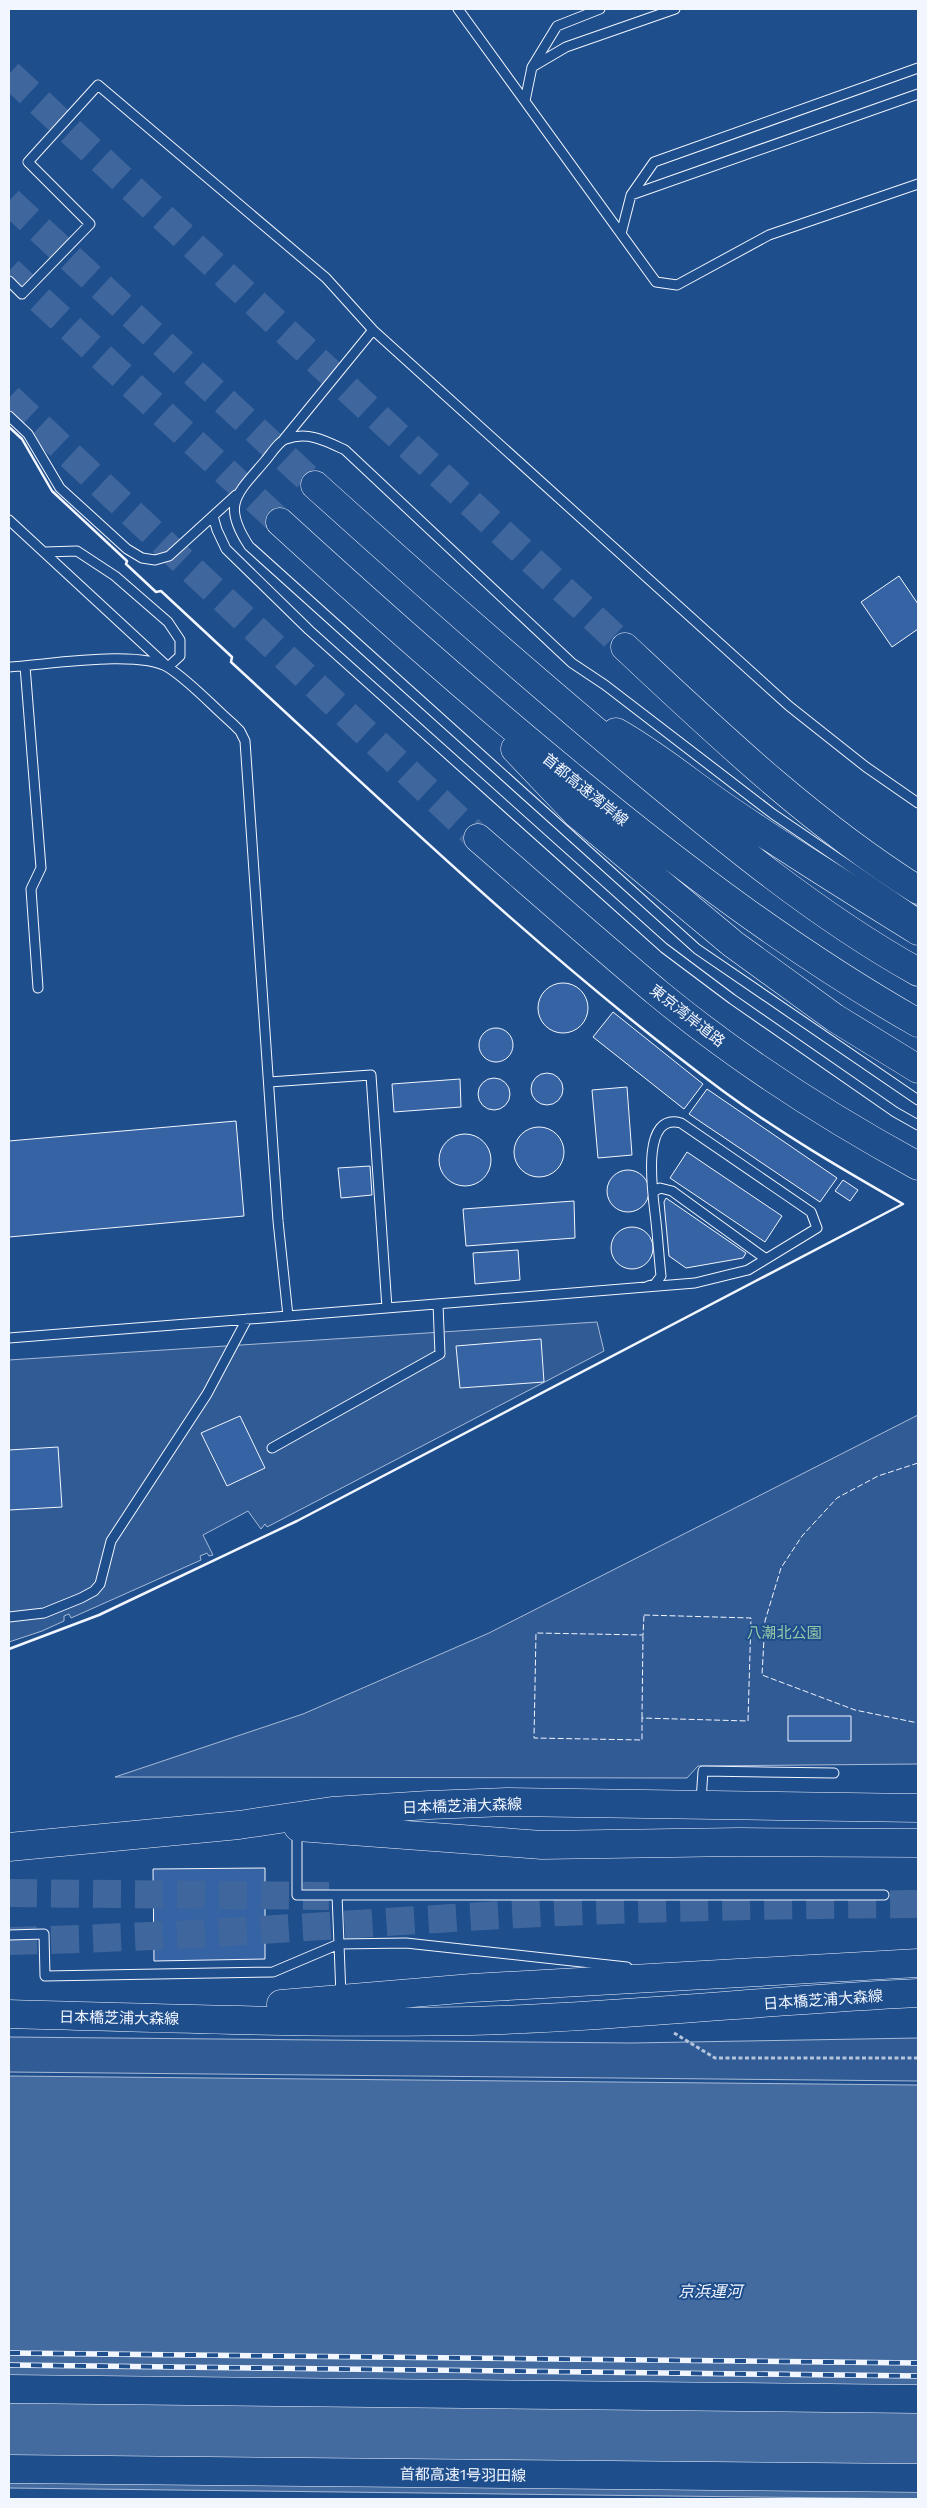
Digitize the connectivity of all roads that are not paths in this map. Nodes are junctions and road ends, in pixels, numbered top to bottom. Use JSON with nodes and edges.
{"nodes":[{"id":1,"x":458,"y":9,"type":"edge"},
{"id":2,"x":600,"y":9,"type":"edge"},
{"id":3,"x":675,"y":9,"type":"edge"},
{"id":4,"x":532,"y":68,"type":"junction"},
{"id":5,"x":918,"y":68,"type":"edge"},
{"id":6,"x":918,"y":94,"type":"edge"},
{"id":7,"x":525,"y":101,"type":"junction"},
{"id":8,"x":918,"y":184,"type":"edge"},
{"id":9,"x":631,"y":195,"type":"junction"},
{"id":10,"x":621,"y":234,"type":"junction"},
{"id":11,"x":9,"y":281,"type":"edge"},
{"id":12,"x":374,"y":330,"type":"junction"},
{"id":13,"x":9,"y":416,"type":"edge"},
{"id":14,"x":284,"y":439,"type":"junction"},
{"id":15,"x":315,"y":485,"type":"tunnel mouth"},
{"id":16,"x":236,"y":495,"type":"junction"},
{"id":17,"x":213,"y":516,"type":"junction"},
{"id":18,"x":9,"y":520,"type":"edge"},
{"id":19,"x":280,"y":522,"type":"tunnel mouth"},
{"id":20,"x":45,"y":552,"type":"junction"},
{"id":21,"x":411,"y":642,"type":"junction"},
{"id":22,"x":625,"y":647,"type":"tunnel mouth"},
{"id":23,"x":26,"y":666,"type":"junction"},
{"id":24,"x":168,"y":667,"type":"junction"},
{"id":25,"x":9,"y":668,"type":"edge"},
{"id":26,"x":560,"y":701,"type":"junction"},
{"id":27,"x":918,"y":803,"type":"edge"},
{"id":28,"x":478,"y":838,"type":"tunnel mouth"},
{"id":29,"x":918,"y":890,"type":"edge"},
{"id":30,"x":918,"y":913,"type":"edge"},
{"id":31,"x":918,"y":931,"type":"edge"},
{"id":32,"x":918,"y":972,"type":"edge"},
{"id":33,"x":38,"y":988,"type":"dead end"},
{"id":34,"x":918,"y":1023,"type":"edge"},
{"id":35,"x":918,"y":1069,"type":"edge"},
{"id":36,"x":269,"y":1082,"type":"junction"},
{"id":37,"x":918,"y":1100,"type":"edge"},
{"id":38,"x":918,"y":1125,"type":"edge"},
{"id":39,"x":918,"y":1166,"type":"edge"},
{"id":40,"x":653,"y":1192,"type":"junction"},
{"id":41,"x":766,"y":1259,"type":"junction"},
{"id":42,"x":648,"y":1286,"type":"junction"},
{"id":43,"x":438,"y":1304,"type":"junction"},
{"id":44,"x":387,"y":1308,"type":"junction"},
{"id":45,"x":288,"y":1316,"type":"junction"},
{"id":46,"x":247,"y":1319,"type":"junction"},
{"id":47,"x":9,"y":1338,"type":"edge"},
{"id":48,"x":272,"y":1448,"type":"dead end"},
{"id":49,"x":9,"y":1618,"type":"edge"},
{"id":50,"x":834,"y":1773,"type":"dead end"},
{"id":51,"x":701,"y":1806,"type":"junction"},
{"id":52,"x":918,"y":1808,"type":"edge"},
{"id":53,"x":239,"y":1825,"type":"junction"},
{"id":54,"x":296,"y":1827,"type":"junction"},
{"id":55,"x":918,"y":1843,"type":"edge"},
{"id":56,"x":9,"y":1847,"type":"edge"},
{"id":57,"x":337,"y":1895,"type":"junction"},
{"id":58,"x":884,"y":1895,"type":"dead end"},
{"id":59,"x":9,"y":1935,"type":"edge"},
{"id":60,"x":339,"y":1944,"type":"junction"},
{"id":61,"x":918,"y":1964,"type":"edge"},
{"id":62,"x":633,"y":1968,"type":"dead end"},
{"id":63,"x":643,"y":1969,"type":"dead end"},
{"id":64,"x":702,"y":1976,"type":"junction"},
{"id":65,"x":918,"y":1992,"type":"edge"},
{"id":66,"x":341,"y":1999,"type":"junction"},
{"id":67,"x":9,"y":2014,"type":"edge"},
{"id":68,"x":77,"y":2016,"type":"junction"},
{"id":69,"x":9,"y":2389,"type":"edge"},
{"id":70,"x":918,"y":2399,"type":"edge"},
{"id":71,"x":9,"y":2469,"type":"edge"},
{"id":72,"x":918,"y":2478,"type":"edge"}],
"edges":[{"from":1,"to":7,"type":"lane"},
{"from":2,"to":4,"type":"lane"},
{"from":3,"to":4,"type":"lane"},
{"from":4,"to":7,"type":"lane"},
{"from":5,"to":9,"type":"lane"},
{"from":6,"to":9,"type":"lane"},
{"from":7,"to":10,"type":"lane"},
{"from":8,"to":10,"type":"lane"},
{"from":9,"to":10,"type":"lane"},
{"from":11,"to":12,"type":"lane"},
{"from":12,"to":14,"type":"lane"},
{"from":12,"to":27,"type":"lane"},
{"from":13,"to":17,"type":"lane"},
{"from":14,"to":16,"type":"lane"},
{"from":14,"to":30,"type":"lane"},
{"from":15,"to":26,"type":"main road"},
{"from":16,"to":17,"type":"lane"},
{"from":16,"to":37,"type":"lane"},
{"from":17,"to":38,"type":"lane"},
{"from":18,"to":20,"type":"lane"},
{"from":19,"to":21,"type":"main road","name":"首都高速湾岸線"},
{"from":20,"to":24,"type":"lane"},
{"from":20,"to":24,"type":"lane"},
{"from":21,"to":34,"type":"main road","name":"首都高速湾岸線"},
{"from":21,"to":35,"type":"main road"},
{"from":22,"to":29,"type":"main road"},
{"from":23,"to":24,"type":"lane"},
{"from":23,"to":25,"type":"lane"},
{"from":23,"to":33,"type":"lane"},
{"from":24,"to":36,"type":"lane"},
{"from":26,"to":31,"type":"main road"},
{"from":26,"to":32,"type":"main road"},
{"from":28,"to":39,"type":"main road","name":"東京湾岸道路"},
{"from":36,"to":44,"type":"lane"},
{"from":36,"to":45,"type":"lane"},
{"from":40,"to":41,"type":"lane"},
{"from":40,"to":41,"type":"lane"},
{"from":40,"to":42,"type":"lane"},
{"from":41,"to":42,"type":"lane"},
{"from":42,"to":43,"type":"lane"},
{"from":43,"to":44,"type":"lane"},
{"from":43,"to":48,"type":"lane"},
{"from":44,"to":45,"type":"lane"},
{"from":45,"to":46,"type":"lane"},
{"from":46,"to":47,"type":"lane"},
{"from":46,"to":49,"type":"lane"},
{"from":50,"to":51,"type":"lane"},
{"from":51,"to":52,"type":"main road","name":"日本橋芝浦大森線"},
{"from":51,"to":53,"type":"main road","name":"日本橋芝浦大森線"},
{"from":53,"to":54,"type":"main road"},
{"from":53,"to":56,"type":"main road","name":"日本橋芝浦大森線"},
{"from":54,"to":55,"type":"main road"},
{"from":54,"to":57,"type":"lane"},
{"from":57,"to":58,"type":"lane"},
{"from":57,"to":60,"type":"lane"},
{"from":59,"to":60,"type":"lane"},
{"from":60,"to":62,"type":"lane"},
{"from":60,"to":66,"type":"lane"},
{"from":61,"to":64,"type":"main road"},
{"from":63,"to":64,"type":"lane"},
{"from":64,"to":66,"type":"main road"},
{"from":65,"to":68,"type":"main road","name":"日本橋芝浦大森線"},
{"from":66,"to":68,"type":"main road"},
{"from":67,"to":68,"type":"main road","name":"日本橋芝浦大森線"},
{"from":69,"to":70,"type":"main road"},
{"from":71,"to":72,"type":"main road","name":"首都高速1号羽田線"}]}
